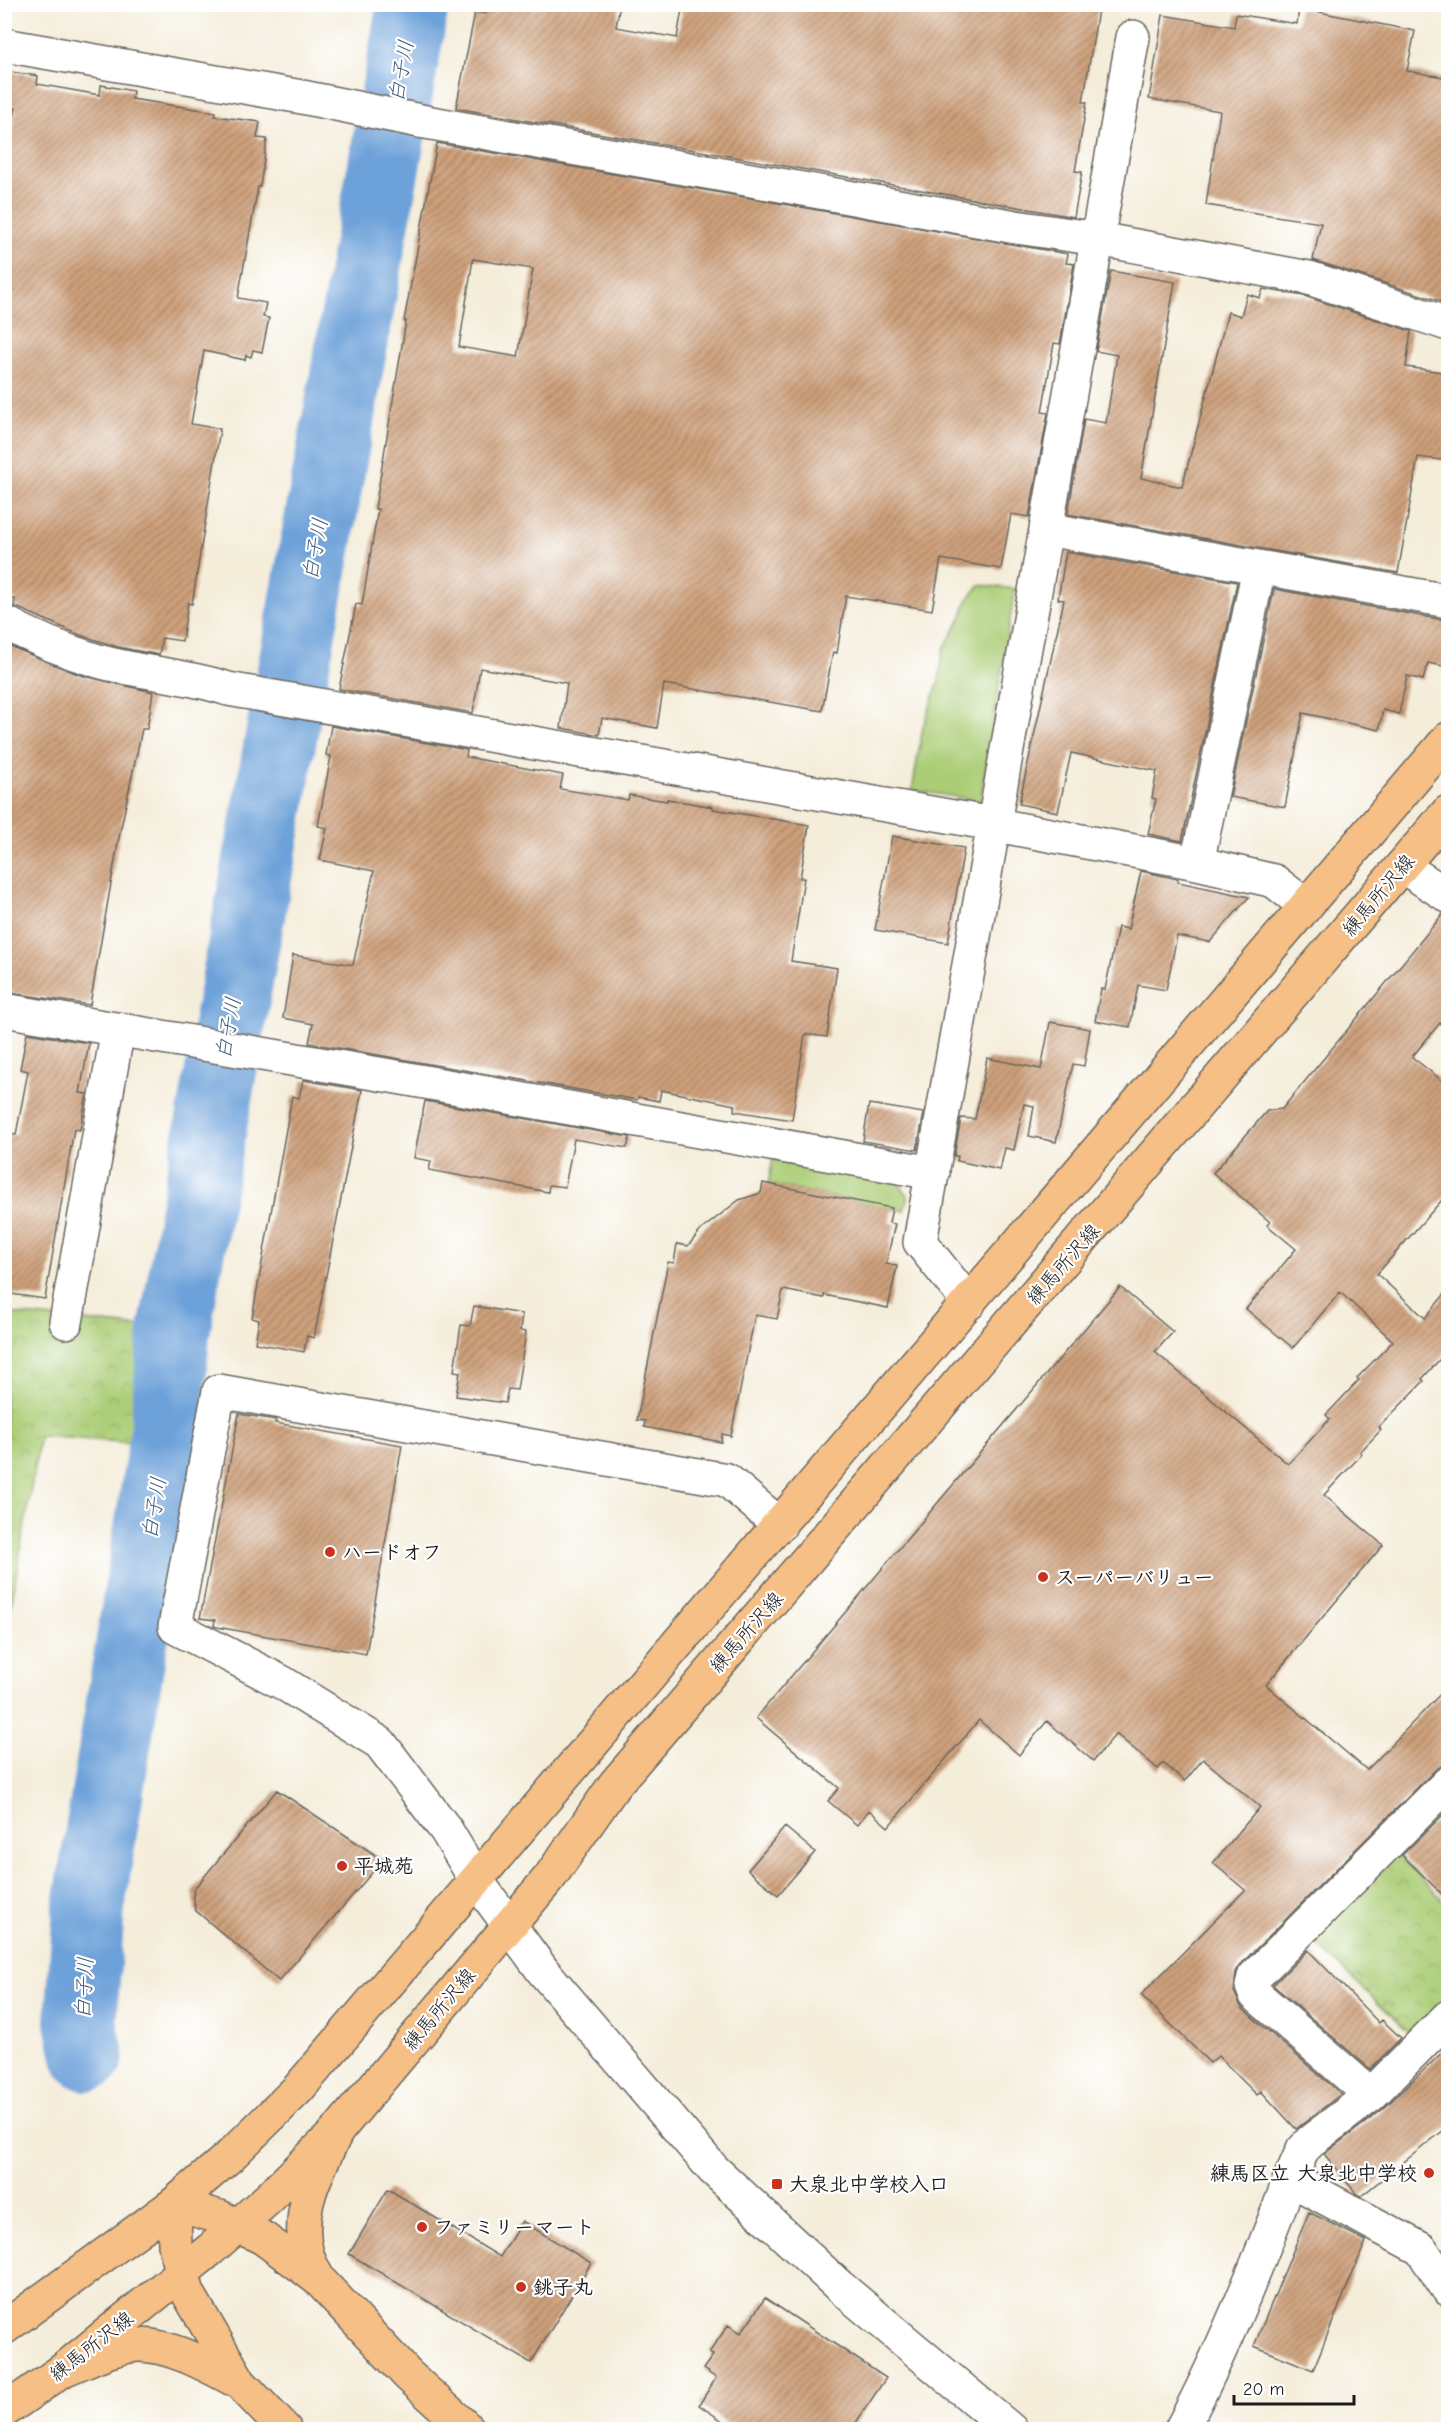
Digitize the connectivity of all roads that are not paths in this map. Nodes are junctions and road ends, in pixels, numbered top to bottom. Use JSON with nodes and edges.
{"nodes":[{"id":1,"x":1133,"y":37,"type":"dead end"},
{"id":2,"x":4,"y":45,"type":"edge"},
{"id":3,"x":1098,"y":239,"type":"junction"},
{"id":4,"x":1449,"y":324,"type":"edge"},
{"id":5,"x":1046,"y":529,"type":"junction"},
{"id":6,"x":1259,"y":568,"type":"junction"},
{"id":7,"x":1449,"y":601,"type":"edge"},
{"id":8,"x":4,"y":622,"type":"edge"},
{"id":9,"x":1449,"y":739,"type":"edge"},
{"id":10,"x":1449,"y":812,"type":"edge"},
{"id":11,"x":995,"y":825,"type":"junction"},
{"id":12,"x":1197,"y":863,"type":"junction"},
{"id":13,"x":1402,"y":866,"type":"junction"},
{"id":14,"x":1449,"y":896,"type":"edge"},
{"id":15,"x":1306,"y":906,"type":"junction"},
{"id":16,"x":4,"y":1010,"type":"edge"},
{"id":17,"x":124,"y":1030,"type":"junction"},
{"id":18,"x":933,"y":1173,"type":"junction"},
{"id":19,"x":969,"y":1303,"type":"junction"},
{"id":20,"x":66,"y":1322,"type":"dead end"},
{"id":21,"x":780,"y":1525,"type":"junction"},
{"id":22,"x":1449,"y":1783,"type":"edge"},
{"id":23,"x":476,"y":1880,"type":"junction"},
{"id":24,"x":509,"y":1926,"type":"junction"},
{"id":25,"x":1449,"y":2017,"type":"edge"},
{"id":26,"x":1371,"y":2095,"type":"junction"},
{"id":27,"x":337,"y":2131,"type":"junction"},
{"id":28,"x":1290,"y":2179,"type":"junction"},
{"id":29,"x":174,"y":2204,"type":"junction"},
{"id":30,"x":237,"y":2226,"type":"junction"},
{"id":31,"x":181,"y":2273,"type":"junction"},
{"id":32,"x":319,"y":2280,"type":"junction"},
{"id":33,"x":1449,"y":2289,"type":"edge"},
{"id":34,"x":4,"y":2328,"type":"edge"},
{"id":35,"x":63,"y":2370,"type":"junction"},
{"id":36,"x":240,"y":2383,"type":"junction"},
{"id":37,"x":4,"y":2411,"type":"edge"},
{"id":38,"x":285,"y":2430,"type":"edge"},
{"id":39,"x":469,"y":2430,"type":"edge"},
{"id":40,"x":1011,"y":2430,"type":"edge"},
{"id":41,"x":1181,"y":2430,"type":"edge"}],
"edges":[{"from":1,"to":3,"type":"street"},
{"from":2,"to":3,"type":"street"},
{"from":3,"to":4,"type":"street"},
{"from":3,"to":5,"type":"street"},
{"from":5,"to":6,"type":"street"},
{"from":5,"to":11,"type":"street"},
{"from":6,"to":7,"type":"street"},
{"from":6,"to":12,"type":"street"},
{"from":8,"to":11,"type":"street"},
{"from":9,"to":15,"type":"main road"},
{"from":10,"to":13,"type":"main road","name":"練馬所沢線"},
{"from":11,"to":12,"type":"street"},
{"from":11,"to":18,"type":"street"},
{"from":12,"to":15,"type":"street"},
{"from":13,"to":14,"type":"street"},
{"from":13,"to":24,"type":"main road","name":"練馬所沢線"},
{"from":15,"to":19,"type":"main road"},
{"from":16,"to":17,"type":"street"},
{"from":17,"to":18,"type":"street"},
{"from":17,"to":20,"type":"street"},
{"from":18,"to":19,"type":"street"},
{"from":19,"to":21,"type":"main road"},
{"from":21,"to":23,"type":"main road"},
{"from":21,"to":23,"type":"street"},
{"from":22,"to":26,"type":"street"},
{"from":23,"to":24,"type":"street"},
{"from":23,"to":29,"type":"main road"},
{"from":24,"to":27,"type":"main road","name":"練馬所沢線"},
{"from":24,"to":40,"type":"street"},
{"from":25,"to":26,"type":"street"},
{"from":26,"to":28,"type":"street"},
{"from":27,"to":30,"type":"main road","name":"練馬所沢線"},
{"from":27,"to":32,"type":"main road"},
{"from":28,"to":33,"type":"street"},
{"from":28,"to":41,"type":"street"},
{"from":29,"to":30,"type":"main road"},
{"from":29,"to":31,"type":"main road"},
{"from":29,"to":34,"type":"main road"},
{"from":30,"to":31,"type":"main road","name":"練馬所沢線"},
{"from":30,"to":32,"type":"main road"},
{"from":31,"to":35,"type":"main road","name":"練馬所沢線"},
{"from":31,"to":36,"type":"main road"},
{"from":32,"to":39,"type":"main road"},
{"from":35,"to":36,"type":"main road"},
{"from":35,"to":37,"type":"main road","name":"練馬所沢線"},
{"from":36,"to":38,"type":"main road"}]}
